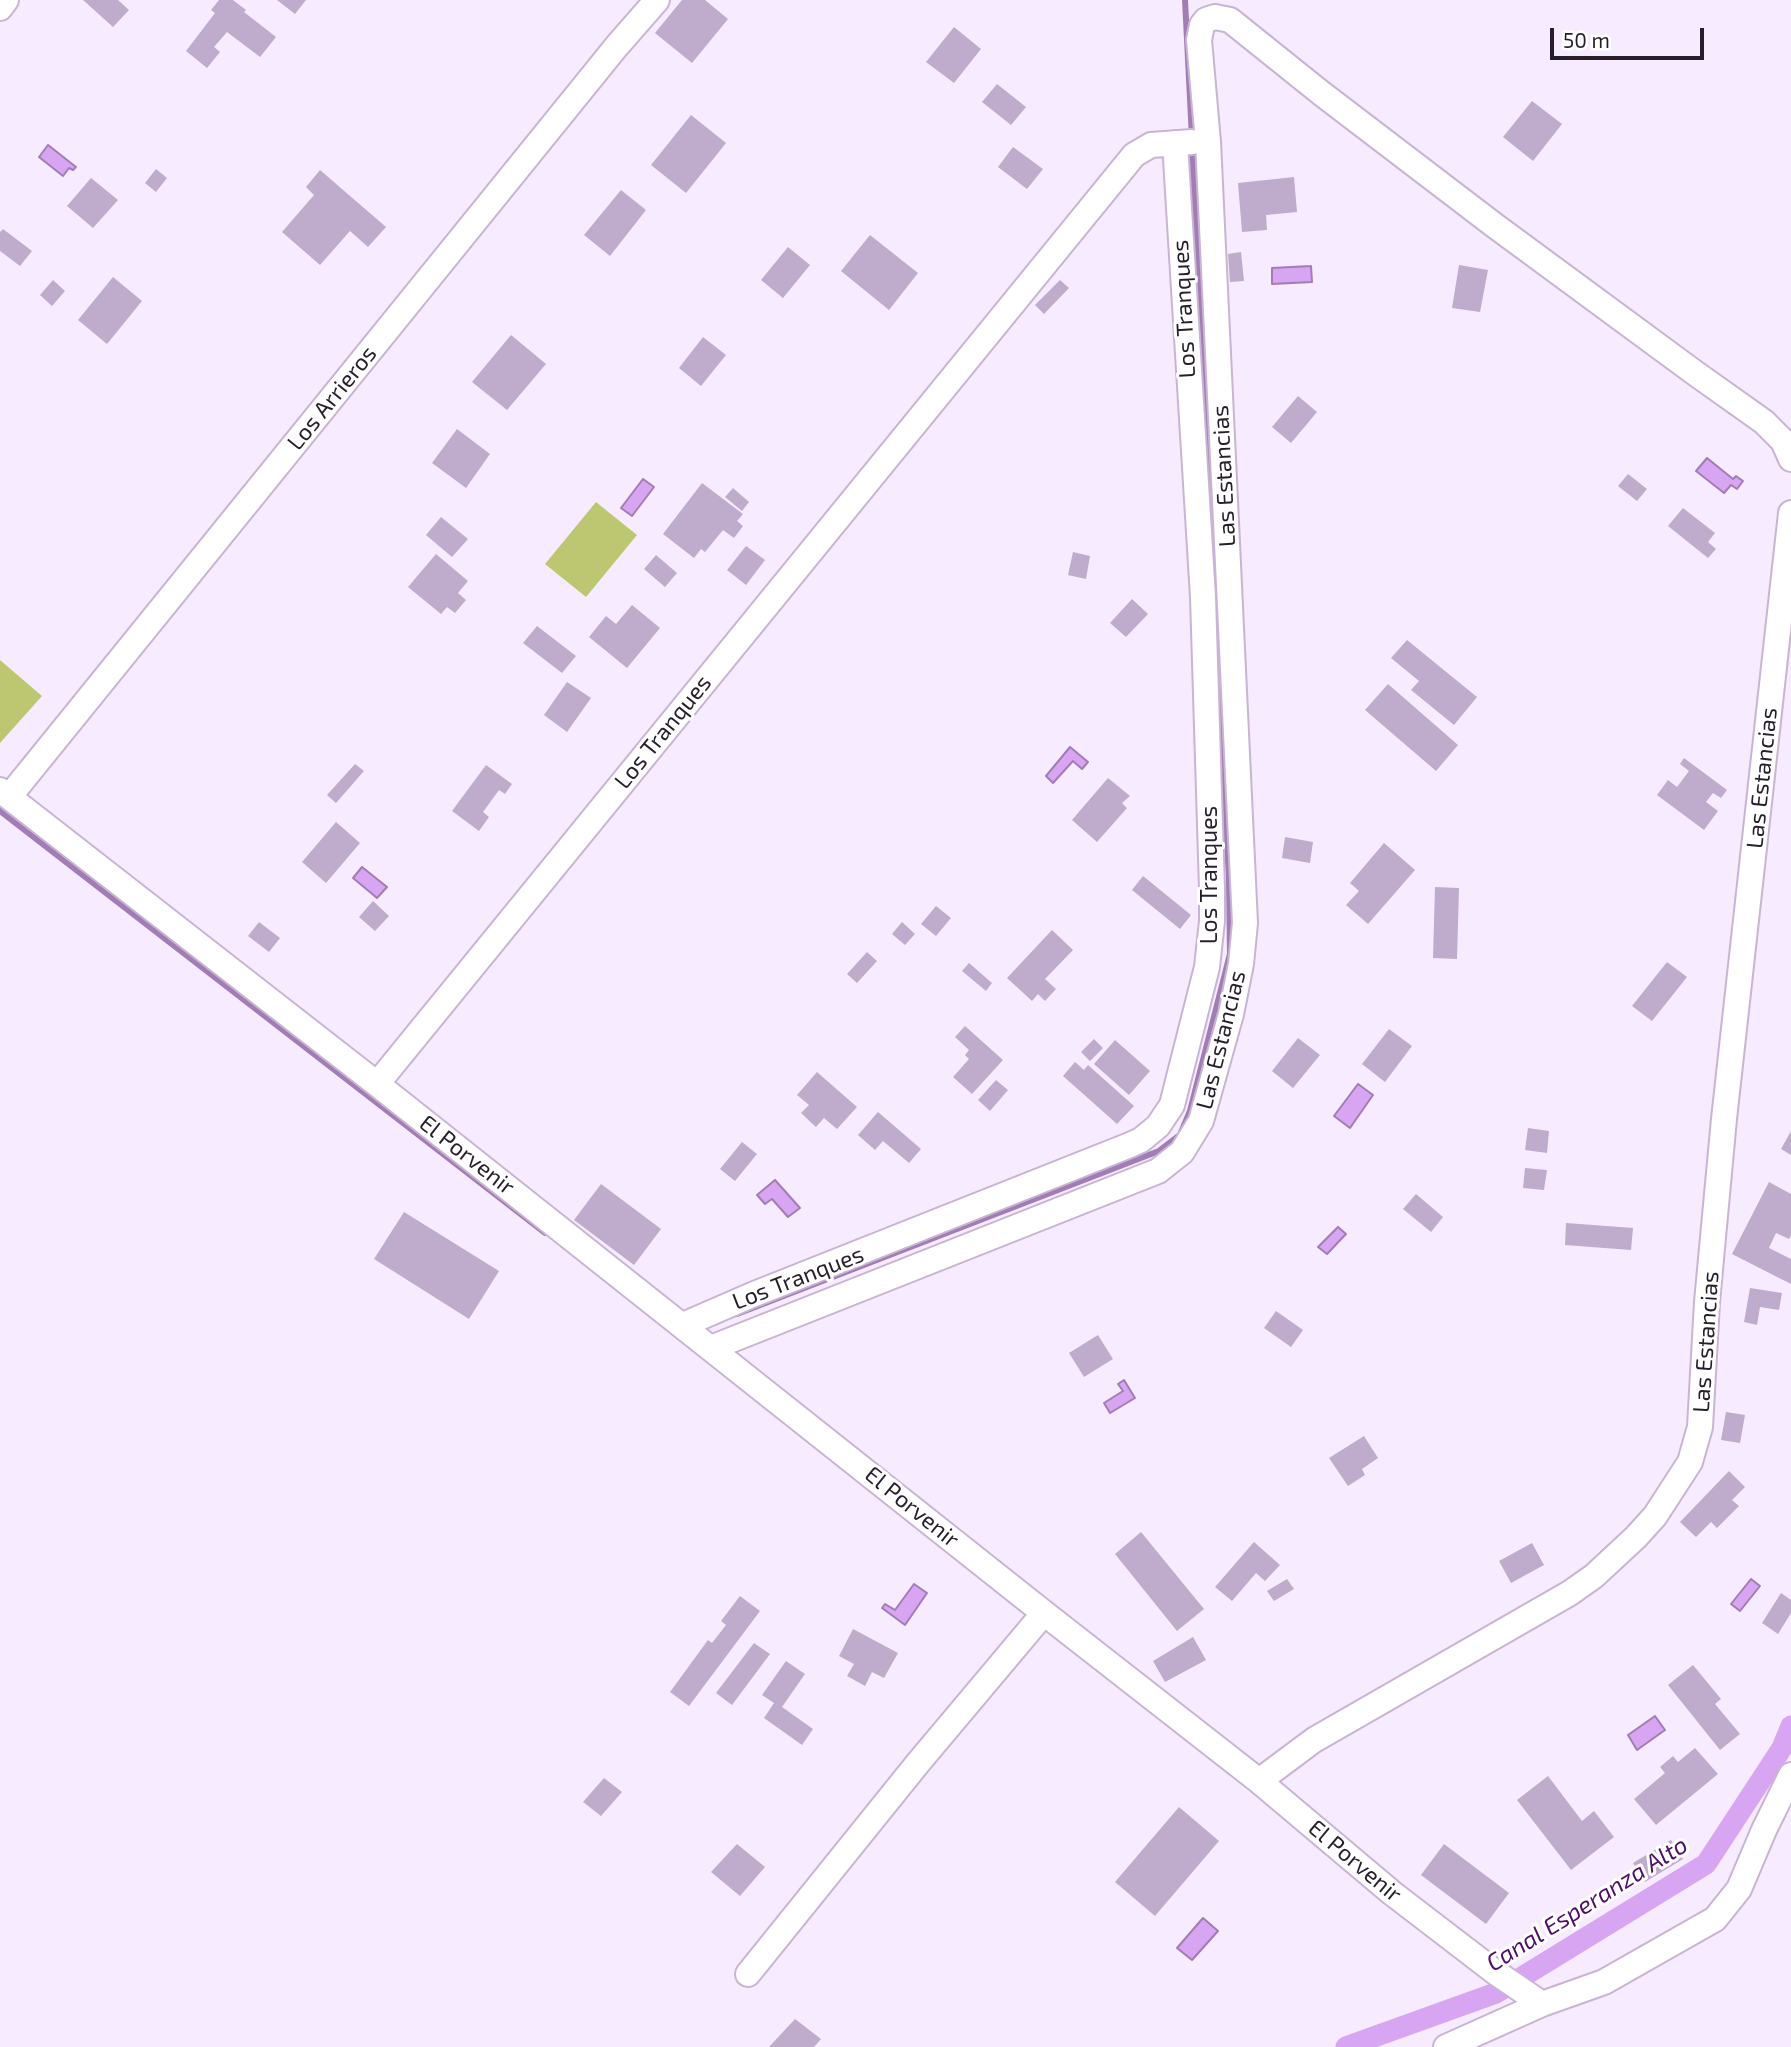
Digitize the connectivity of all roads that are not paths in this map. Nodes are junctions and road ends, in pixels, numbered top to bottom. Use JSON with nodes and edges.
{"nodes":[{"id":1,"x":6,"y":0,"type":"edge"},
{"id":2,"x":657,"y":0,"type":"edge"},
{"id":3,"x":0,"y":8,"type":"edge"},
{"id":4,"x":1208,"y":142,"type":"junction"},
{"id":5,"x":1175,"y":143,"type":"junction"},
{"id":6,"x":1791,"y":458,"type":"edge"},
{"id":7,"x":1791,"y":513,"type":"edge"},
{"id":8,"x":4,"y":793,"type":"edge"},
{"id":9,"x":1211,"y":858,"type":"junction"},
{"id":10,"x":1241,"y":858,"type":"junction"},
{"id":11,"x":377,"y":1083,"type":"junction"},
{"id":12,"x":683,"y":1325,"type":"junction"},
{"id":13,"x":711,"y":1348,"type":"junction"},
{"id":14,"x":1044,"y":1613,"type":"junction"},
{"id":15,"x":1791,"y":1775,"type":"edge"},
{"id":16,"x":1259,"y":1781,"type":"junction"},
{"id":17,"x":748,"y":1974,"type":"dead end"},
{"id":18,"x":1542,"y":2004,"type":"junction"},
{"id":19,"x":1446,"y":2047,"type":"edge"}],
"edges":[{"from":1,"to":3,"type":"street"},
{"from":2,"to":8,"type":"street","name":"Los Arrieros"},
{"from":4,"to":5,"type":"street","name":"Los Tranques"},
{"from":4,"to":6,"type":"street","name":"Las Estancias"},
{"from":4,"to":10,"type":"street","name":"Las Estancias"},
{"from":5,"to":9,"type":"street","name":"Los Tranques"},
{"from":5,"to":11,"type":"street","name":"Los Tranques"},
{"from":7,"to":16,"type":"street","name":"Las Estancias"},
{"from":8,"to":11,"type":"street","name":"El Porvenir"},
{"from":9,"to":10,"type":"street"},
{"from":9,"to":12,"type":"street","name":"Los Tranques"},
{"from":10,"to":13,"type":"street","name":"Las Estancias"},
{"from":11,"to":12,"type":"street","name":"El Porvenir"},
{"from":12,"to":13,"type":"street","name":"El Porvenir"},
{"from":13,"to":14,"type":"street","name":"El Porvenir"},
{"from":14,"to":16,"type":"street","name":"El Porvenir"},
{"from":14,"to":17,"type":"street"},
{"from":15,"to":18,"type":"street"},
{"from":16,"to":18,"type":"street","name":"El Porvenir"},
{"from":18,"to":19,"type":"street"}]}
